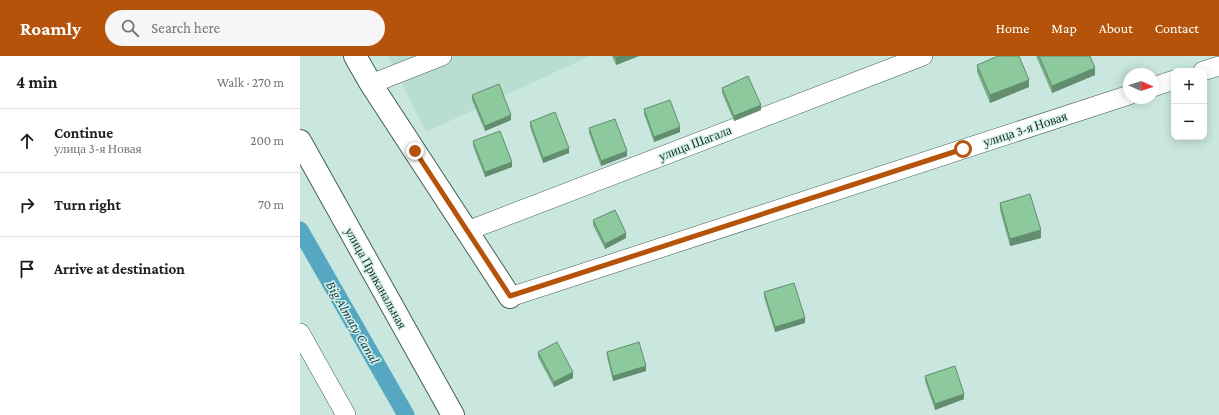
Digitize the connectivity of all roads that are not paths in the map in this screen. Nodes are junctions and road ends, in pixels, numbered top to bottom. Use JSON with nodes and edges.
{"nodes":[{"id":1,"x":355,"y":56,"type":"edge"},
{"id":2,"x":442,"y":56,"type":"edge"},
{"id":3,"x":923,"y":56,"type":"edge"},
{"id":4,"x":1219,"y":66,"type":"edge"},
{"id":5,"x":1207,"y":70,"type":"edge"},
{"id":6,"x":1171,"y":81,"type":"edge"},
{"id":7,"x":371,"y":84,"type":"junction"},
{"id":8,"x":1159,"y":85,"type":"edge"},
{"id":9,"x":1123,"y":97,"type":"edge"},
{"id":10,"x":300,"y":141,"type":"edge"},
{"id":11,"x":467,"y":231,"type":"junction"},
{"id":12,"x":510,"y":296,"type":"joint"},
{"id":13,"x":300,"y":333,"type":"edge"},
{"id":14,"x":346,"y":415,"type":"edge"},
{"id":15,"x":453,"y":415,"type":"edge"}],
"edges":[{"from":1,"to":7,"type":"main road"},
{"from":2,"to":7,"type":"street"},
{"from":3,"to":11,"type":"street","name":"улица Шагала"},
{"from":4,"to":5,"type":"street"},
{"from":6,"to":8,"type":"street"},
{"from":7,"to":11,"type":"main road"},
{"from":9,"to":12,"type":"street","name":"улица 3-я Новая"},
{"from":10,"to":15,"type":"main road","name":"улица Приканальная"},
{"from":11,"to":12,"type":"main road"},
{"from":13,"to":14,"type":"street"}]}
